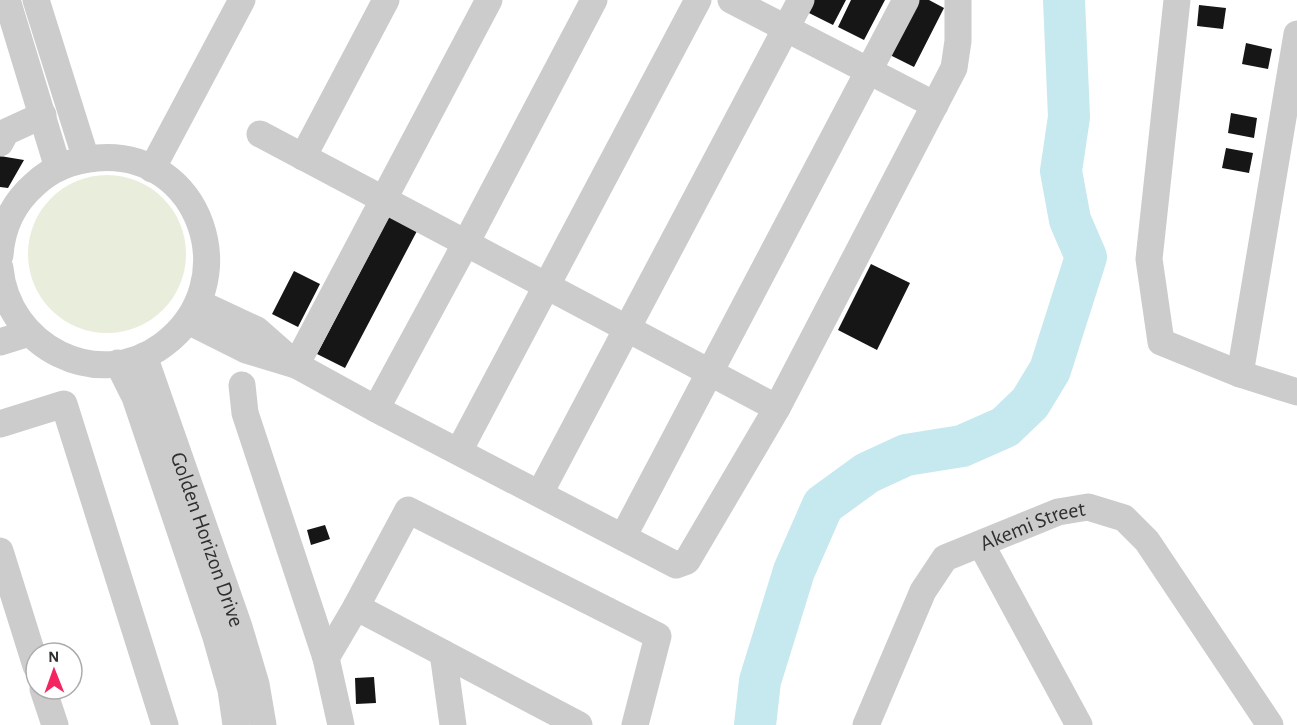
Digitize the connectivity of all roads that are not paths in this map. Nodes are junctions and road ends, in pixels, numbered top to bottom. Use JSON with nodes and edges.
{"nodes":[{"id":1,"x":7,"y":0,"type":"edge"},
{"id":2,"x":36,"y":0,"type":"edge"},
{"id":3,"x":242,"y":0,"type":"edge"},
{"id":4,"x":386,"y":0,"type":"edge"},
{"id":5,"x":489,"y":0,"type":"edge"},
{"id":6,"x":594,"y":0,"type":"edge"},
{"id":7,"x":698,"y":0,"type":"edge"},
{"id":8,"x":731,"y":0,"type":"edge"},
{"id":9,"x":801,"y":0,"type":"edge"},
{"id":10,"x":906,"y":0,"type":"edge"},
{"id":11,"x":958,"y":0,"type":"edge"},
{"id":12,"x":1177,"y":0,"type":"edge"},
{"id":13,"x":786,"y":28,"type":"junction"},
{"id":14,"x":1297,"y":34,"type":"edge"},
{"id":15,"x":868,"y":71,"type":"junction"},
{"id":16,"x":935,"y":105,"type":"junction"},
{"id":17,"x":43,"y":115,"type":"junction"},
{"id":18,"x":260,"y":134,"type":"dead end"},
{"id":19,"x":0,"y":143,"type":"edge"},
{"id":20,"x":303,"y":157,"type":"junction"},
{"id":21,"x":86,"y":159,"type":"junction"},
{"id":22,"x":58,"y":168,"type":"junction"},
{"id":23,"x":152,"y":169,"type":"junction"},
{"id":24,"x":384,"y":200,"type":"junction"},
{"id":25,"x":466,"y":243,"type":"junction"},
{"id":26,"x":0,"y":255,"type":"edge"},
{"id":27,"x":0,"y":268,"type":"edge"},
{"id":28,"x":547,"y":286,"type":"junction"},
{"id":29,"x":193,"y":312,"type":"junction"},
{"id":30,"x":627,"y":328,"type":"junction"},
{"id":31,"x":28,"y":333,"type":"junction"},
{"id":32,"x":0,"y":342,"type":"edge"},
{"id":33,"x":144,"y":356,"type":"junction"},
{"id":34,"x":118,"y":363,"type":"junction"},
{"id":35,"x":296,"y":365,"type":"junction"},
{"id":36,"x":710,"y":372,"type":"junction"},
{"id":37,"x":1240,"y":374,"type":"junction"},
{"id":38,"x":242,"y":385,"type":"dead end"},
{"id":39,"x":1297,"y":392,"type":"edge"},
{"id":40,"x":777,"y":408,"type":"junction"},
{"id":41,"x":376,"y":409,"type":"junction"},
{"id":42,"x":0,"y":424,"type":"edge"},
{"id":43,"x":459,"y":451,"type":"junction"},
{"id":44,"x":540,"y":493,"type":"junction"},
{"id":45,"x":623,"y":537,"type":"junction"},
{"id":46,"x":981,"y":544,"type":"junction"},
{"id":47,"x":0,"y":551,"type":"edge"},
{"id":48,"x":356,"y":608,"type":"junction"},
{"id":49,"x":28,"y":641,"type":"edge"},
{"id":50,"x":443,"y":653,"type":"junction"},
{"id":51,"x":326,"y":658,"type":"junction"},
{"id":52,"x":47,"y":701,"type":"edge"},
{"id":53,"x":55,"y":725,"type":"edge"},
{"id":54,"x":165,"y":725,"type":"edge"},
{"id":55,"x":236,"y":725,"type":"edge"},
{"id":56,"x":263,"y":725,"type":"edge"},
{"id":57,"x":341,"y":725,"type":"edge"},
{"id":58,"x":453,"y":725,"type":"edge"},
{"id":59,"x":579,"y":725,"type":"edge"},
{"id":60,"x":635,"y":725,"type":"edge"},
{"id":61,"x":866,"y":725,"type":"edge"},
{"id":62,"x":1079,"y":725,"type":"edge"},
{"id":63,"x":1270,"y":725,"type":"edge"}],
"edges":[{"from":1,"to":17,"type":"street"},
{"from":2,"to":21,"type":"street"},
{"from":3,"to":23,"type":"street"},
{"from":4,"to":20,"type":"street"},
{"from":5,"to":24,"type":"street"},
{"from":6,"to":25,"type":"street"},
{"from":7,"to":28,"type":"street"},
{"from":8,"to":13,"type":"street"},
{"from":9,"to":13,"type":"street"},
{"from":10,"to":15,"type":"street"},
{"from":11,"to":16,"type":"street"},
{"from":12,"to":37,"type":"street"},
{"from":13,"to":15,"type":"street"},
{"from":13,"to":30,"type":"street"},
{"from":14,"to":37,"type":"street"},
{"from":15,"to":16,"type":"street"},
{"from":15,"to":36,"type":"street"},
{"from":16,"to":40,"type":"street"},
{"from":17,"to":19,"type":"street"},
{"from":17,"to":22,"type":"street"},
{"from":18,"to":20,"type":"street"},
{"from":20,"to":24,"type":"street"},
{"from":21,"to":22,"type":"street"},
{"from":21,"to":23,"type":"street"},
{"from":22,"to":26,"type":"street"},
{"from":23,"to":29,"type":"street"},
{"from":24,"to":25,"type":"street"},
{"from":24,"to":35,"type":"street"},
{"from":25,"to":28,"type":"street"},
{"from":25,"to":41,"type":"street"},
{"from":27,"to":31,"type":"street"},
{"from":28,"to":30,"type":"street"},
{"from":28,"to":43,"type":"street"},
{"from":29,"to":33,"type":"street"},
{"from":29,"to":35,"type":"street"},
{"from":30,"to":36,"type":"street"},
{"from":30,"to":44,"type":"street"},
{"from":31,"to":32,"type":"street"},
{"from":31,"to":34,"type":"street"},
{"from":33,"to":34,"type":"street"},
{"from":33,"to":56,"type":"street","name":"Golden Horizon Drive"},
{"from":34,"to":55,"type":"street","name":"Golden Horizon Drive"},
{"from":35,"to":41,"type":"street"},
{"from":36,"to":40,"type":"street"},
{"from":36,"to":45,"type":"street"},
{"from":37,"to":39,"type":"street"},
{"from":38,"to":51,"type":"street"},
{"from":40,"to":45,"type":"street"},
{"from":41,"to":43,"type":"street"},
{"from":42,"to":54,"type":"street"},
{"from":43,"to":44,"type":"street"},
{"from":44,"to":45,"type":"street"},
{"from":46,"to":61,"type":"street","name":"Akemi Street"},
{"from":46,"to":62,"type":"street"},
{"from":46,"to":63,"type":"street","name":"Akemi Street"},
{"from":47,"to":49,"type":"street"},
{"from":48,"to":50,"type":"street"},
{"from":48,"to":51,"type":"street"},
{"from":48,"to":60,"type":"street"},
{"from":50,"to":58,"type":"street"},
{"from":50,"to":59,"type":"street"},
{"from":51,"to":57,"type":"street"},
{"from":52,"to":53,"type":"street"}]}
